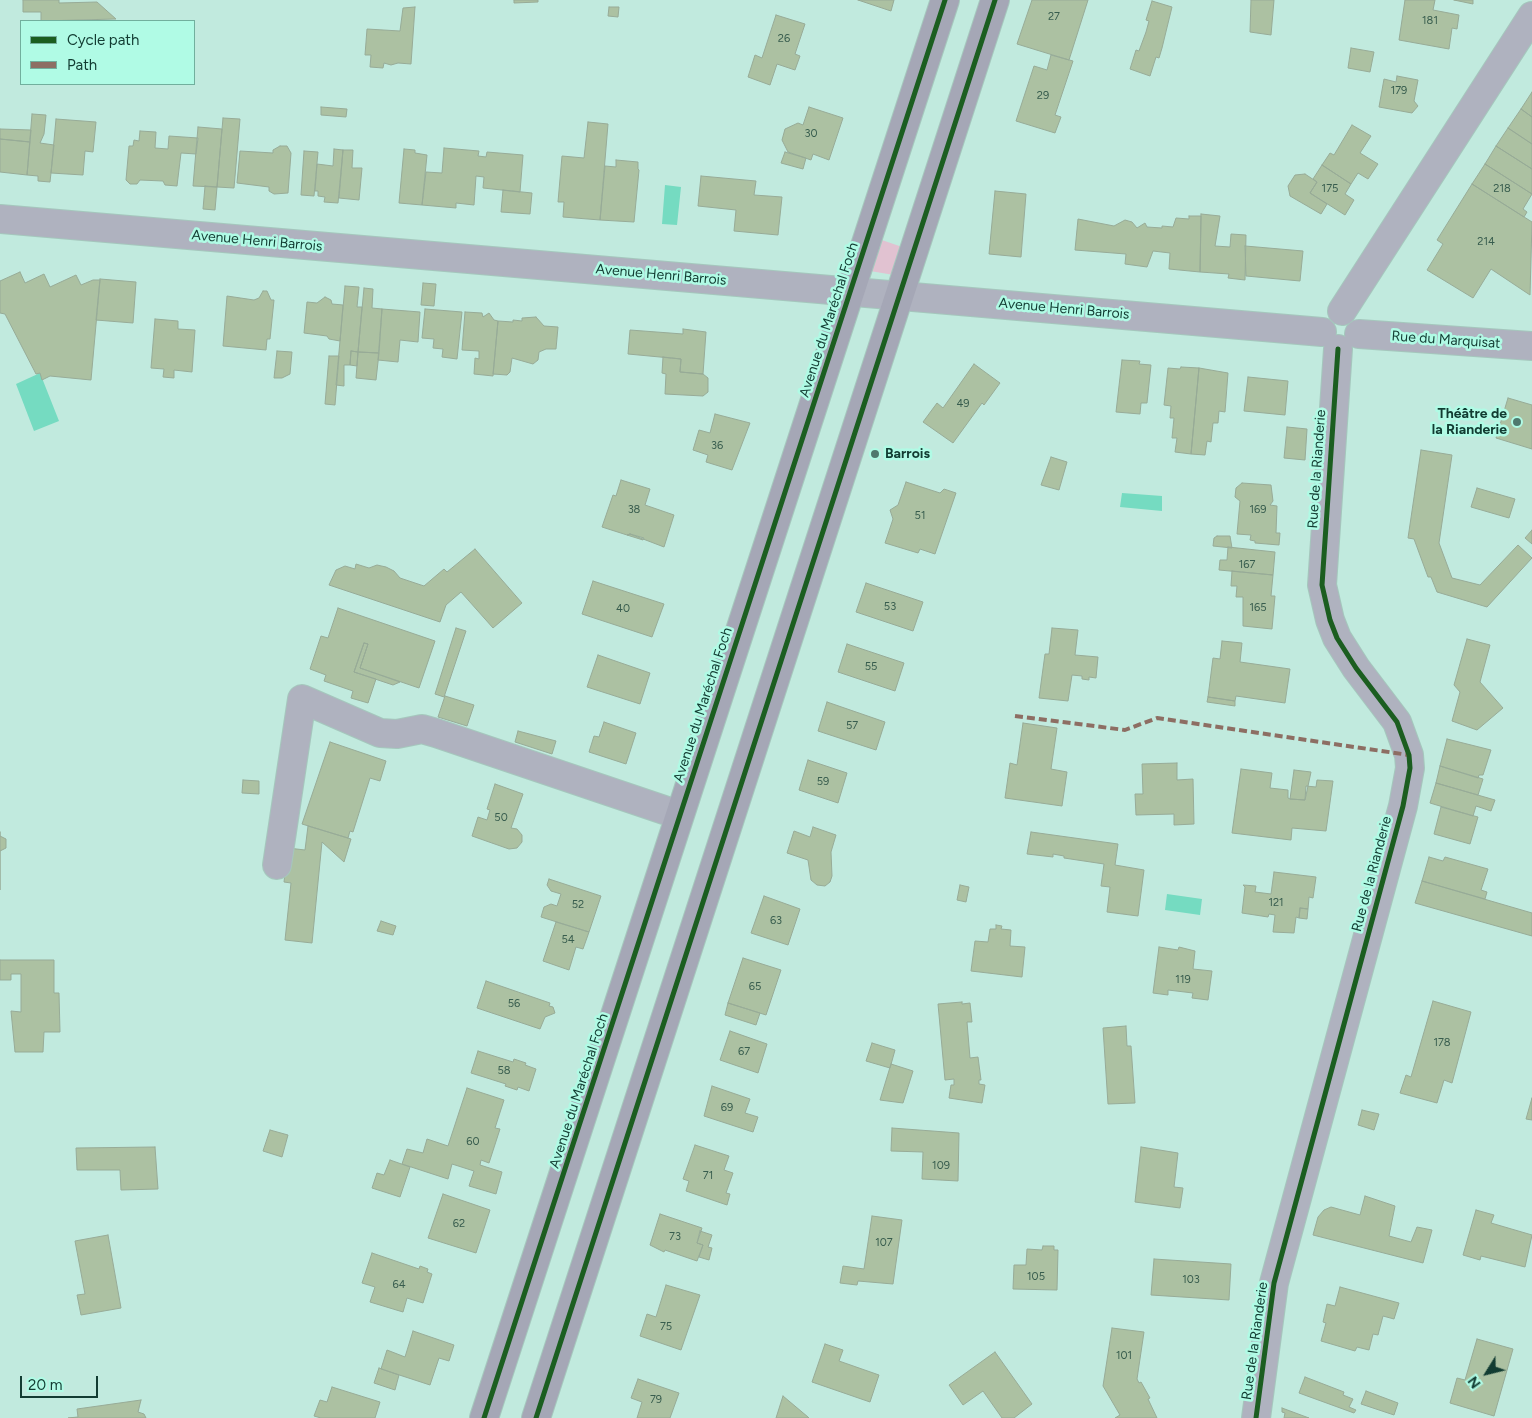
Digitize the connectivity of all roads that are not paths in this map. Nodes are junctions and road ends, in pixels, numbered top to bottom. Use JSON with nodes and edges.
{"nodes":[{"id":1,"x":945,"y":0,"type":"edge"},
{"id":2,"x":995,"y":0,"type":"edge"},
{"id":3,"x":1532,"y":16,"type":"edge"},
{"id":4,"x":0,"y":220,"type":"edge"},
{"id":5,"x":851,"y":291,"type":"junction"},
{"id":6,"x":899,"y":295,"type":"junction"},
{"id":7,"x":1340,"y":338,"type":"junction"},
{"id":8,"x":1532,"y":346,"type":"edge"},
{"id":9,"x":679,"y":815,"type":"junction"},
{"id":10,"x":277,"y":865,"type":"dead end"},
{"id":11,"x":484,"y":1418,"type":"edge"},
{"id":12,"x":536,"y":1418,"type":"edge"},
{"id":13,"x":1256,"y":1418,"type":"edge"}],
"edges":[{"from":1,"to":5,"type":"main road","name":"Avenue du Maréchal Foch"},
{"from":2,"to":6,"type":"main road"},
{"from":3,"to":7,"type":"street"},
{"from":4,"to":5,"type":"street","name":"Avenue Henri Barrois"},
{"from":5,"to":6,"type":"street","name":"Avenue Henri Barrois"},
{"from":5,"to":9,"type":"main road","name":"Avenue du Maréchal Foch"},
{"from":6,"to":7,"type":"street","name":"Avenue Henri Barrois"},
{"from":6,"to":12,"type":"main road"},
{"from":7,"to":8,"type":"street","name":"Rue du Marquisat"},
{"from":7,"to":13,"type":"street","name":"Rue de la Rianderie"},
{"from":9,"to":10,"type":"street"},
{"from":9,"to":11,"type":"main road","name":"Avenue du Maréchal Foch"}]}
